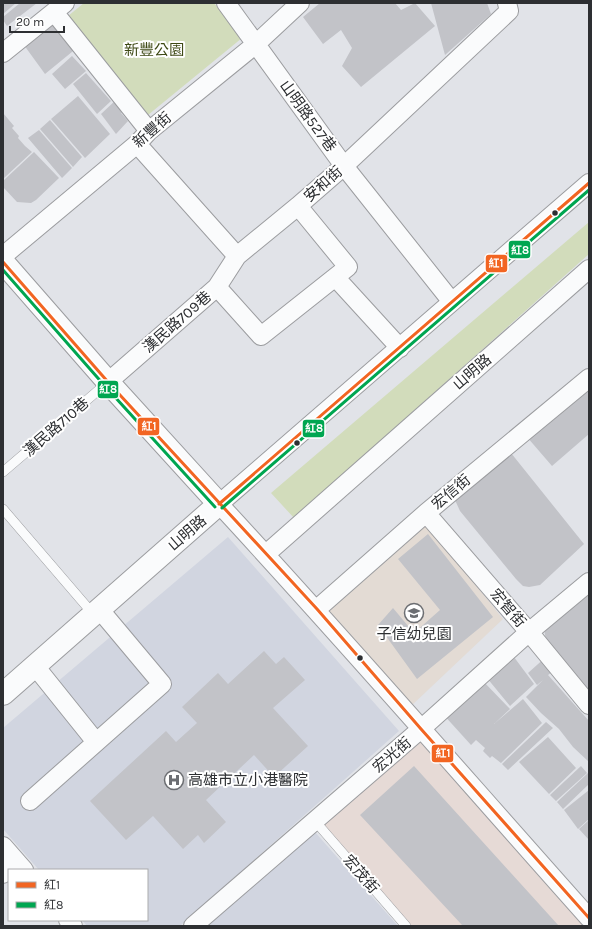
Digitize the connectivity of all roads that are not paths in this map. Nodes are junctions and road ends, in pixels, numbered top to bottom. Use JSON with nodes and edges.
{"nodes":[{"id":1,"x":226,"y":3,"type":"edge"},
{"id":2,"x":300,"y":3,"type":"edge"},
{"id":3,"x":507,"y":3,"type":"edge"},
{"id":4,"x":60,"y":8,"type":"edge"},
{"id":5,"x":256,"y":44,"type":"junction"},
{"id":6,"x":4,"y":51,"type":"edge"},
{"id":7,"x":149,"y":131,"type":"junction"},
{"id":8,"x":137,"y":144,"type":"junction"},
{"id":9,"x":344,"y":166,"type":"junction"},
{"id":10,"x":589,"y":183,"type":"edge"},
{"id":11,"x":298,"y":206,"type":"junction"},
{"id":12,"x":3,"y":256,"type":"edge"},
{"id":13,"x":237,"y":256,"type":"junction"},
{"id":14,"x":3,"y":262,"type":"edge"},
{"id":15,"x":589,"y":269,"type":"edge"},
{"id":16,"x":336,"y":278,"type":"junction"},
{"id":17,"x":217,"y":287,"type":"junction"},
{"id":18,"x":452,"y":302,"type":"junction"},
{"id":19,"x":400,"y":348,"type":"junction"},
{"id":20,"x":589,"y":378,"type":"edge"},
{"id":21,"x":108,"y":382,"type":"junction"},
{"id":22,"x":3,"y":472,"type":"edge"},
{"id":23,"x":219,"y":504,"type":"junction"},
{"id":24,"x":3,"y":509,"type":"edge"},
{"id":25,"x":426,"y":512,"type":"junction"},
{"id":26,"x":266,"y":554,"type":"junction"},
{"id":27,"x":589,"y":582,"type":"edge"},
{"id":28,"x":316,"y":609,"type":"junction"},
{"id":29,"x":97,"y":613,"type":"junction"},
{"id":30,"x":529,"y":632,"type":"junction"},
{"id":31,"x":35,"y":666,"type":"junction"},
{"id":32,"x":3,"y":694,"type":"edge"},
{"id":33,"x":589,"y":706,"type":"edge"},
{"id":34,"x":421,"y":730,"type":"junction"},
{"id":35,"x":96,"y":742,"type":"junction"},
{"id":36,"x":30,"y":801,"type":"dead end"},
{"id":37,"x":315,"y":821,"type":"junction"},
{"id":38,"x":3,"y":846,"type":"edge"},
{"id":39,"x":20,"y":865,"type":"edge"},
{"id":40,"x":589,"y":918,"type":"edge"},
{"id":41,"x":193,"y":926,"type":"edge"},
{"id":42,"x":406,"y":926,"type":"edge"}],
"edges":[{"from":1,"to":5,"type":"street","name":"山明路527巷"},
{"from":2,"to":5,"type":"street","name":"新豐街"},
{"from":3,"to":9,"type":"street","name":"安和街"},
{"from":4,"to":6,"type":"street"},
{"from":4,"to":7,"type":"street"},
{"from":5,"to":7,"type":"street","name":"新豐街"},
{"from":5,"to":9,"type":"street","name":"山明路527巷"},
{"from":7,"to":8,"type":"street","name":"新豐街"},
{"from":8,"to":12,"type":"street","name":"新豐街"},
{"from":8,"to":13,"type":"street"},
{"from":9,"to":11,"type":"street","name":"安和街"},
{"from":9,"to":18,"type":"street","name":"山明路527巷"},
{"from":10,"to":18,"type":"street","name":"山明路"},
{"from":11,"to":13,"type":"street","name":"安和街"},
{"from":11,"to":16,"type":"street"},
{"from":13,"to":17,"type":"street","name":"漢民路709巷"},
{"from":14,"to":21,"type":"street"},
{"from":15,"to":26,"type":"street","name":"山明路"},
{"from":16,"to":17,"type":"street"},
{"from":16,"to":19,"type":"street"},
{"from":17,"to":21,"type":"street","name":"漢民路709巷"},
{"from":18,"to":19,"type":"street","name":"山明路"},
{"from":19,"to":23,"type":"street","name":"山明路"},
{"from":20,"to":25,"type":"street","name":"宏信街"},
{"from":21,"to":22,"type":"lane","name":"漢民路710巷"},
{"from":21,"to":23,"type":"street"},
{"from":23,"to":26,"type":"street"},
{"from":23,"to":29,"type":"street","name":"山明路"},
{"from":24,"to":29,"type":"lane"},
{"from":25,"to":28,"type":"street","name":"宏信街"},
{"from":25,"to":30,"type":"street","name":"宏智街"},
{"from":26,"to":28,"type":"street"},
{"from":27,"to":30,"type":"street","name":"宏光街"},
{"from":28,"to":34,"type":"street"},
{"from":29,"to":31,"type":"street","name":"山明路"},
{"from":29,"to":35,"type":"street"},
{"from":30,"to":33,"type":"street","name":"宏智街"},
{"from":30,"to":34,"type":"street","name":"宏光街"},
{"from":31,"to":32,"type":"street","name":"山明路"},
{"from":31,"to":35,"type":"street"},
{"from":34,"to":37,"type":"street","name":"宏光街"},
{"from":34,"to":40,"type":"street"},
{"from":35,"to":36,"type":"street"},
{"from":37,"to":41,"type":"street","name":"宏光街"},
{"from":37,"to":42,"type":"lane","name":"宏茂街"},
{"from":38,"to":39,"type":"street"}]}
